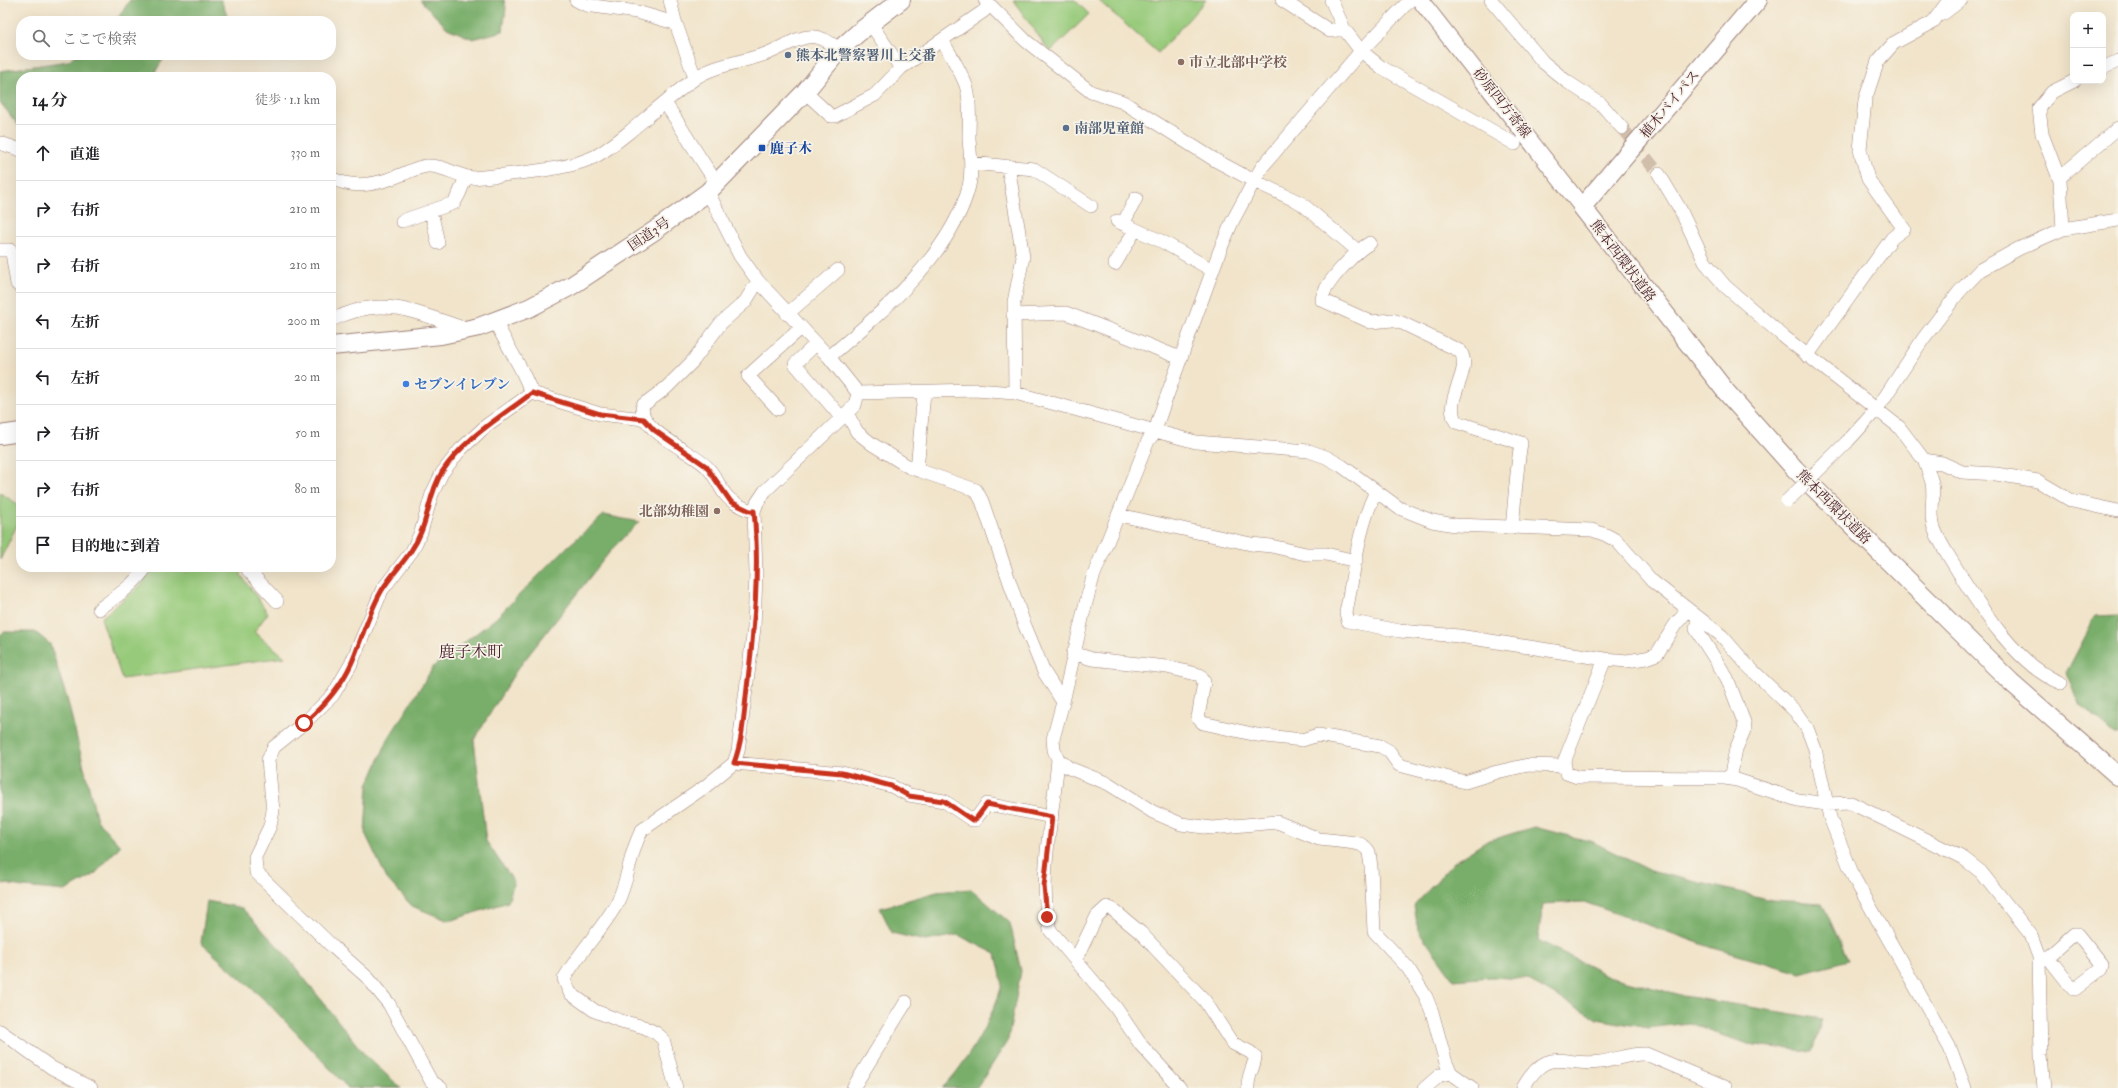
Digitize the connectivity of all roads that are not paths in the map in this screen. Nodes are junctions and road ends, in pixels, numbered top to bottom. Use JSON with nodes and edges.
{"nodes":[{"id":1,"x":576,"y":0,"type":"edge"},
{"id":2,"x":670,"y":0,"type":"edge"},
{"id":3,"x":900,"y":0,"type":"edge"},
{"id":4,"x":1282,"y":0,"type":"edge"},
{"id":5,"x":1330,"y":0,"type":"edge"},
{"id":6,"x":1410,"y":0,"type":"edge"},
{"id":7,"x":1420,"y":0,"type":"edge"},
{"id":8,"x":1491,"y":0,"type":"edge"},
{"id":9,"x":1758,"y":0,"type":"edge"},
{"id":10,"x":1949,"y":0,"type":"edge"},
{"id":11,"x":1960,"y":0,"type":"edge"},
{"id":12,"x":986,"y":2,"type":"edge"},
{"id":13,"x":675,"y":21,"type":"junction"},
{"id":14,"x":1933,"y":22,"type":"junction"},
{"id":15,"x":870,"y":23,"type":"junction"},
{"id":16,"x":1344,"y":29,"type":"junction"},
{"id":17,"x":942,"y":40,"type":"junction"},
{"id":18,"x":839,"y":50,"type":"junction"},
{"id":19,"x":1361,"y":51,"type":"junction"},
{"id":20,"x":2118,"y":61,"type":"edge"},
{"id":21,"x":2106,"y":67,"type":"edge"},
{"id":22,"x":901,"y":68,"type":"junction"},
{"id":23,"x":695,"y":78,"type":"junction"},
{"id":24,"x":2070,"y":83,"type":"edge"},
{"id":25,"x":804,"y":92,"type":"junction"},
{"id":26,"x":665,"y":103,"type":"junction"},
{"id":27,"x":1622,"y":128,"type":"tunnel mouth"},
{"id":28,"x":2118,"y":128,"type":"edge"},
{"id":29,"x":0,"y":143,"type":"edge"},
{"id":30,"x":1515,"y":144,"type":"dead end"},
{"id":31,"x":16,"y":148,"type":"edge"},
{"id":32,"x":971,"y":163,"type":"junction"},
{"id":33,"x":1008,"y":166,"type":"junction"},
{"id":34,"x":1659,"y":174,"type":"tunnel mouth"},
{"id":35,"x":466,"y":177,"type":"junction"},
{"id":36,"x":2059,"y":178,"type":"junction"},
{"id":37,"x":336,"y":180,"type":"edge"},
{"id":38,"x":1254,"y":181,"type":"junction"},
{"id":39,"x":713,"y":187,"type":"junction"},
{"id":40,"x":1136,"y":198,"type":"dead end"},
{"id":41,"x":1091,"y":206,"type":"dead end"},
{"id":42,"x":1582,"y":207,"type":"junction"},
{"id":43,"x":431,"y":211,"type":"junction"},
{"id":44,"x":2118,"y":220,"type":"edge"},
{"id":45,"x":402,"y":221,"type":"dead end"},
{"id":46,"x":2063,"y":229,"type":"junction"},
{"id":47,"x":1134,"y":230,"type":"junction"},
{"id":48,"x":438,"y":243,"type":"dead end"},
{"id":49,"x":1370,"y":243,"type":"dead end"},
{"id":50,"x":0,"y":250,"type":"edge"},
{"id":51,"x":1358,"y":251,"type":"junction"},
{"id":52,"x":1115,"y":264,"type":"dead end"},
{"id":53,"x":838,"y":270,"type":"dead end"},
{"id":54,"x":1212,"y":270,"type":"junction"},
{"id":55,"x":16,"y":278,"type":"edge"},
{"id":56,"x":758,"y":281,"type":"junction"},
{"id":57,"x":787,"y":314,"type":"junction"},
{"id":58,"x":1013,"y":315,"type":"junction"},
{"id":59,"x":336,"y":318,"type":"edge"},
{"id":60,"x":495,"y":322,"type":"junction"},
{"id":61,"x":801,"y":328,"type":"junction"},
{"id":62,"x":462,"y":331,"type":"junction"},
{"id":63,"x":816,"y":344,"type":"junction"},
{"id":64,"x":336,"y":345,"type":"edge"},
{"id":65,"x":1807,"y":356,"type":"junction"},
{"id":66,"x":829,"y":357,"type":"junction"},
{"id":67,"x":1180,"y":358,"type":"junction"},
{"id":68,"x":924,"y":392,"type":"junction"},
{"id":69,"x":532,"y":393,"type":"junction"},
{"id":70,"x":858,"y":393,"type":"junction"},
{"id":71,"x":1015,"y":393,"type":"junction"},
{"id":72,"x":778,"y":409,"type":"dead end"},
{"id":73,"x":1877,"y":409,"type":"junction"},
{"id":74,"x":844,"y":415,"type":"junction"},
{"id":75,"x":644,"y":419,"type":"junction"},
{"id":76,"x":1155,"y":432,"type":"junction"},
{"id":77,"x":16,"y":433,"type":"edge"},
{"id":78,"x":0,"y":435,"type":"edge"},
{"id":79,"x":1924,"y":460,"type":"junction"},
{"id":80,"x":917,"y":470,"type":"junction"},
{"id":81,"x":1376,"y":491,"type":"junction"},
{"id":82,"x":1787,"y":501,"type":"dead end"},
{"id":83,"x":754,"y":511,"type":"junction"},
{"id":84,"x":2118,"y":511,"type":"edge"},
{"id":85,"x":1119,"y":515,"type":"junction"},
{"id":86,"x":1512,"y":528,"type":"junction"},
{"id":87,"x":1356,"y":561,"type":"junction"},
{"id":88,"x":142,"y":572,"type":"edge"},
{"id":89,"x":250,"y":572,"type":"edge"},
{"id":90,"x":277,"y":601,"type":"dead end"},
{"id":91,"x":99,"y":609,"type":"dead end"},
{"id":92,"x":1693,"y":614,"type":"junction"},
{"id":93,"x":1073,"y":653,"type":"junction"},
{"id":94,"x":1605,"y":659,"type":"junction"},
{"id":95,"x":2061,"y":683,"type":"dead end"},
{"id":96,"x":1063,"y":702,"type":"junction"},
{"id":97,"x":1058,"y":759,"type":"junction"},
{"id":98,"x":734,"y":763,"type":"junction"},
{"id":99,"x":1564,"y":766,"type":"junction"},
{"id":100,"x":2118,"y":776,"type":"edge"},
{"id":101,"x":1730,"y":779,"type":"junction"},
{"id":102,"x":1826,"y":804,"type":"junction"},
{"id":103,"x":1052,"y":817,"type":"junction"},
{"id":104,"x":1076,"y":959,"type":"junction"},
{"id":105,"x":906,"y":1002,"type":"dead end"},
{"id":106,"x":0,"y":1031,"type":"edge"},
{"id":107,"x":1451,"y":1073,"type":"junction"},
{"id":108,"x":91,"y":1088,"type":"edge"},
{"id":109,"x":441,"y":1088,"type":"edge"},
{"id":110,"x":676,"y":1088,"type":"edge"},
{"id":111,"x":853,"y":1088,"type":"edge"},
{"id":112,"x":1180,"y":1088,"type":"edge"},
{"id":113,"x":1248,"y":1088,"type":"edge"},
{"id":114,"x":1425,"y":1088,"type":"edge"},
{"id":115,"x":1472,"y":1088,"type":"edge"},
{"id":116,"x":1523,"y":1088,"type":"edge"},
{"id":117,"x":1726,"y":1088,"type":"edge"},
{"id":118,"x":1965,"y":1088,"type":"edge"},
{"id":119,"x":2044,"y":1088,"type":"edge"}],
"edges":[{"from":1,"to":13,"type":"street"},
{"from":2,"to":13,"type":"street"},
{"from":3,"to":15,"type":"highway","name":"国道3号"},
{"from":4,"to":16,"type":"street"},
{"from":5,"to":16,"type":"street"},
{"from":6,"to":19,"type":"street"},
{"from":7,"to":42,"type":"main road","name":"砂原四方寄線"},
{"from":8,"to":27,"type":"street"},
{"from":9,"to":42,"type":"highway","name":"植木バイパス"},
{"from":10,"to":14,"type":"street"},
{"from":11,"to":14,"type":"street"},
{"from":12,"to":17,"type":"street"},
{"from":12,"to":38,"type":"street"},
{"from":13,"to":23,"type":"street"},
{"from":14,"to":65,"type":"street"},
{"from":15,"to":18,"type":"highway","name":"国道3号"},
{"from":15,"to":22,"type":"street"},
{"from":16,"to":19,"type":"street"},
{"from":17,"to":22,"type":"street"},
{"from":17,"to":32,"type":"street"},
{"from":18,"to":23,"type":"street"},
{"from":18,"to":25,"type":"highway","name":"国道3号"},
{"from":19,"to":30,"type":"street"},
{"from":19,"to":38,"type":"street"},
{"from":20,"to":21,"type":"street"},
{"from":22,"to":25,"type":"street"},
{"from":23,"to":26,"type":"street"},
{"from":24,"to":36,"type":"street"},
{"from":25,"to":39,"type":"highway","name":"国道3号"},
{"from":26,"to":35,"type":"street"},
{"from":26,"to":39,"type":"street"},
{"from":28,"to":36,"type":"street"},
{"from":29,"to":31,"type":"street"},
{"from":32,"to":33,"type":"street"},
{"from":32,"to":66,"type":"street"},
{"from":33,"to":41,"type":"street"},
{"from":33,"to":58,"type":"street"},
{"from":34,"to":65,"type":"street"},
{"from":35,"to":37,"type":"street"},
{"from":35,"to":43,"type":"street"},
{"from":36,"to":46,"type":"street"},
{"from":38,"to":51,"type":"street"},
{"from":38,"to":54,"type":"street"},
{"from":39,"to":56,"type":"street"},
{"from":39,"to":60,"type":"highway","name":"国道3号"},
{"from":40,"to":47,"type":"street"},
{"from":42,"to":100,"type":"highway","name":"熊本西環状道路"},
{"from":43,"to":45,"type":"street"},
{"from":43,"to":48,"type":"street"},
{"from":44,"to":46,"type":"street"},
{"from":46,"to":73,"type":"street"},
{"from":47,"to":52,"type":"street"},
{"from":47,"to":54,"type":"street"},
{"from":49,"to":51,"type":"street"},
{"from":50,"to":55,"type":"street"},
{"from":51,"to":86,"type":"street"},
{"from":53,"to":57,"type":"street"},
{"from":54,"to":67,"type":"street"},
{"from":56,"to":57,"type":"street"},
{"from":56,"to":75,"type":"street"},
{"from":57,"to":61,"type":"street"},
{"from":58,"to":67,"type":"street"},
{"from":58,"to":71,"type":"street"},
{"from":59,"to":62,"type":"street"},
{"from":60,"to":62,"type":"highway","name":"国道3号"},
{"from":60,"to":69,"type":"street"},
{"from":61,"to":63,"type":"street"},
{"from":61,"to":72,"type":"street"},
{"from":62,"to":64,"type":"highway","name":"国道3号"},
{"from":63,"to":66,"type":"street"},
{"from":63,"to":74,"type":"street"},
{"from":65,"to":73,"type":"street"},
{"from":66,"to":70,"type":"street"},
{"from":67,"to":76,"type":"street"},
{"from":68,"to":70,"type":"street"},
{"from":68,"to":71,"type":"street"},
{"from":68,"to":80,"type":"street"},
{"from":69,"to":75,"type":"street"},
{"from":69,"to":109,"type":"street"},
{"from":70,"to":74,"type":"street"},
{"from":71,"to":76,"type":"street"},
{"from":73,"to":79,"type":"street"},
{"from":73,"to":82,"type":"street","bridge":true},
{"from":74,"to":80,"type":"street"},
{"from":74,"to":83,"type":"street"},
{"from":75,"to":83,"type":"street"},
{"from":76,"to":81,"type":"street"},
{"from":76,"to":85,"type":"street"},
{"from":77,"to":78,"type":"highway"},
{"from":79,"to":84,"type":"street"},
{"from":79,"to":95,"type":"street"},
{"from":80,"to":96,"type":"street"},
{"from":81,"to":86,"type":"street"},
{"from":81,"to":87,"type":"street"},
{"from":83,"to":98,"type":"street"},
{"from":85,"to":87,"type":"street"},
{"from":85,"to":93,"type":"street"},
{"from":86,"to":92,"type":"street"},
{"from":87,"to":94,"type":"street"},
{"from":88,"to":91,"type":"street"},
{"from":89,"to":90,"type":"street"},
{"from":92,"to":94,"type":"street"},
{"from":92,"to":101,"type":"street"},
{"from":92,"to":102,"type":"street"},
{"from":93,"to":96,"type":"street"},
{"from":93,"to":99,"type":"street"},
{"from":94,"to":99,"type":"street"},
{"from":96,"to":97,"type":"street"},
{"from":97,"to":103,"type":"street"},
{"from":97,"to":107,"type":"street"},
{"from":98,"to":103,"type":"street"},
{"from":98,"to":110,"type":"street"},
{"from":99,"to":101,"type":"street"},
{"from":101,"to":102,"type":"street"},
{"from":102,"to":118,"type":"street"},
{"from":102,"to":119,"type":"street"},
{"from":103,"to":104,"type":"street"},
{"from":104,"to":112,"type":"street"},
{"from":104,"to":113,"type":"street"},
{"from":105,"to":111,"type":"street"},
{"from":106,"to":108,"type":"street"},
{"from":107,"to":114,"type":"street"},
{"from":107,"to":115,"type":"street"},
{"from":116,"to":117,"type":"street"}]}
